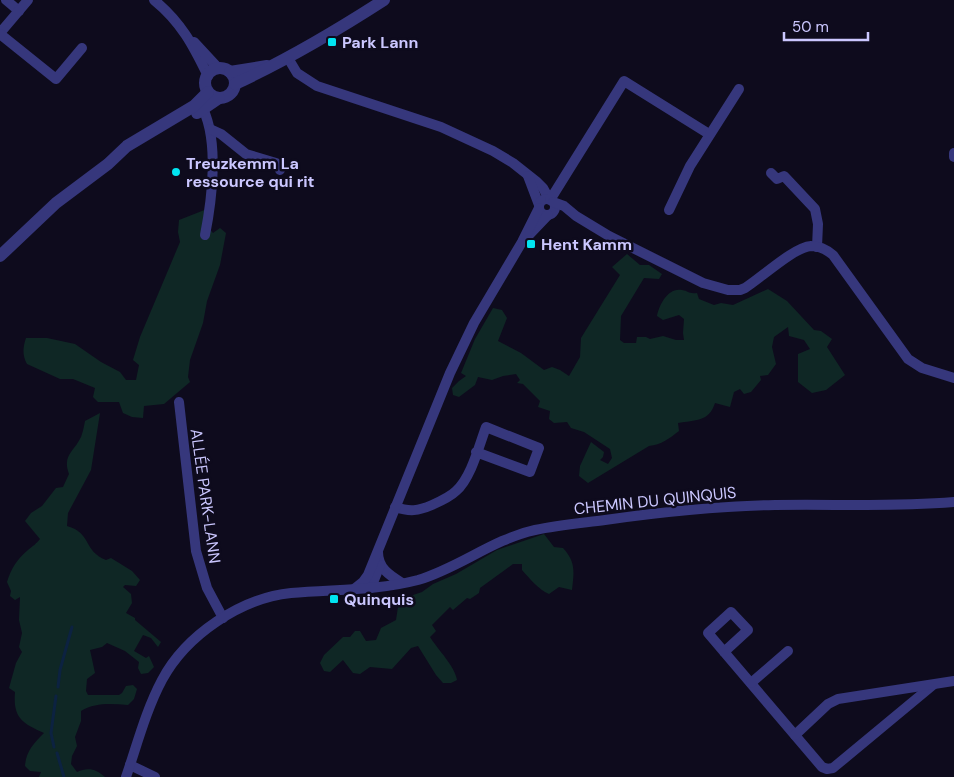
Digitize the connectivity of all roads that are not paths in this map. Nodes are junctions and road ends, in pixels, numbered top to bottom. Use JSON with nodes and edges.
{"nodes":[{"id":1,"x":6,"y":0,"type":"edge"},
{"id":2,"x":28,"y":0,"type":"edge"},
{"id":3,"x":154,"y":0,"type":"edge"},
{"id":4,"x":384,"y":0,"type":"edge"},
{"id":5,"x":19,"y":11,"type":"junction"},
{"id":6,"x":0,"y":34,"type":"edge"},
{"id":7,"x":188,"y":36,"type":"junction"},
{"id":8,"x":82,"y":48,"type":"dead end"},
{"id":9,"x":288,"y":58,"type":"junction"},
{"id":10,"x":228,"y":75,"type":"junction"},
{"id":11,"x":208,"y":76,"type":"junction"},
{"id":12,"x":739,"y":89,"type":"dead end"},
{"id":13,"x":214,"y":95,"type":"junction"},
{"id":14,"x":203,"y":109,"type":"junction"},
{"id":15,"x":210,"y":129,"type":"junction"},
{"id":16,"x":709,"y":134,"type":"junction"},
{"id":17,"x":108,"y":164,"type":"junction"},
{"id":18,"x":280,"y":170,"type":"dead end"},
{"id":19,"x":771,"y":174,"type":"dead end"},
{"id":20,"x":528,"y":176,"type":"junction"},
{"id":21,"x":551,"y":200,"type":"junction"},
{"id":22,"x":539,"y":207,"type":"junction"},
{"id":23,"x":670,"y":210,"type":"dead end"},
{"id":24,"x":45,"y":213,"type":"junction"},
{"id":25,"x":550,"y":215,"type":"junction"},
{"id":26,"x":576,"y":216,"type":"junction"},
{"id":27,"x":205,"y":235,"type":"dead end"},
{"id":28,"x":522,"y":242,"type":"junction"},
{"id":29,"x":817,"y":247,"type":"junction"},
{"id":30,"x":0,"y":248,"type":"edge"},
{"id":31,"x":0,"y":256,"type":"edge"},
{"id":32,"x":954,"y":378,"type":"edge"},
{"id":33,"x":179,"y":402,"type":"dead end"},
{"id":34,"x":476,"y":452,"type":"junction"},
{"id":35,"x":954,"y":502,"type":"edge"},
{"id":36,"x":395,"y":507,"type":"junction"},
{"id":37,"x":378,"y":551,"type":"junction"},
{"id":38,"x":380,"y":565,"type":"junction"},
{"id":39,"x":402,"y":583,"type":"junction"},
{"id":40,"x":371,"y":588,"type":"junction"},
{"id":41,"x":353,"y":590,"type":"junction"},
{"id":42,"x":223,"y":618,"type":"junction"},
{"id":43,"x":788,"y":651,"type":"dead end"},
{"id":44,"x":724,"y":652,"type":"dead end"},
{"id":45,"x":954,"y":681,"type":"edge"},
{"id":46,"x":750,"y":683,"type":"junction"},
{"id":47,"x":933,"y":685,"type":"junction"},
{"id":48,"x":795,"y":734,"type":"junction"},
{"id":49,"x":130,"y":765,"type":"junction"},
{"id":50,"x":126,"y":777,"type":"edge"},
{"id":51,"x":155,"y":777,"type":"edge"}],
"edges":[{"from":1,"to":5,"type":"street"},
{"from":2,"to":5,"type":"street"},
{"from":3,"to":7,"type":"street"},
{"from":4,"to":9,"type":"street"},
{"from":5,"to":6,"type":"street"},
{"from":6,"to":8,"type":"street"},
{"from":7,"to":10,"type":"street"},
{"from":7,"to":11,"type":"street"},
{"from":9,"to":10,"type":"street"},
{"from":9,"to":20,"type":"street"},
{"from":10,"to":11,"type":"street"},
{"from":10,"to":13,"type":"street"},
{"from":11,"to":13,"type":"street"},
{"from":12,"to":16,"type":"street"},
{"from":13,"to":14,"type":"street"},
{"from":13,"to":17,"type":"street"},
{"from":14,"to":15,"type":"street"},
{"from":14,"to":17,"type":"street"},
{"from":15,"to":18,"type":"street"},
{"from":15,"to":27,"type":"street"},
{"from":16,"to":21,"type":"street"},
{"from":16,"to":23,"type":"street"},
{"from":17,"to":24,"type":"street"},
{"from":19,"to":29,"type":"street"},
{"from":20,"to":21,"type":"street"},
{"from":20,"to":22,"type":"street"},
{"from":21,"to":22,"type":"street"},
{"from":21,"to":25,"type":"street"},
{"from":21,"to":26,"type":"street"},
{"from":22,"to":25,"type":"street"},
{"from":22,"to":28,"type":"street"},
{"from":24,"to":30,"type":"street"},
{"from":24,"to":31,"type":"street"},
{"from":25,"to":26,"type":"street"},
{"from":25,"to":28,"type":"street"},
{"from":26,"to":29,"type":"street"},
{"from":28,"to":36,"type":"street"},
{"from":29,"to":32,"type":"street"},
{"from":33,"to":42,"type":"street","name":"ALLÉE PARK-LANN"},
{"from":34,"to":34,"type":"street"},
{"from":34,"to":36,"type":"street"},
{"from":35,"to":39,"type":"street","name":"CHEMIN DU QUINQUIS"},
{"from":36,"to":37,"type":"street"},
{"from":37,"to":38,"type":"street"},
{"from":37,"to":41,"type":"street"},
{"from":38,"to":39,"type":"street"},
{"from":38,"to":40,"type":"street"},
{"from":39,"to":40,"type":"street","name":"CHEMIN DU QUINQUIS"},
{"from":40,"to":41,"type":"street","name":"CHEMIN DU QUINQUIS"},
{"from":41,"to":42,"type":"street","name":"CHEMIN DU QUINQUIS"},
{"from":42,"to":49,"type":"street","name":"CHEMIN DU QUINQUIS"},
{"from":43,"to":46,"type":"street"},
{"from":44,"to":46,"type":"street"},
{"from":45,"to":47,"type":"street"},
{"from":46,"to":48,"type":"street"},
{"from":47,"to":48,"type":"street"},
{"from":47,"to":48,"type":"street"},
{"from":49,"to":50,"type":"street","name":"CHEMIN DU QUINQUIS"},
{"from":49,"to":51,"type":"street"}]}
